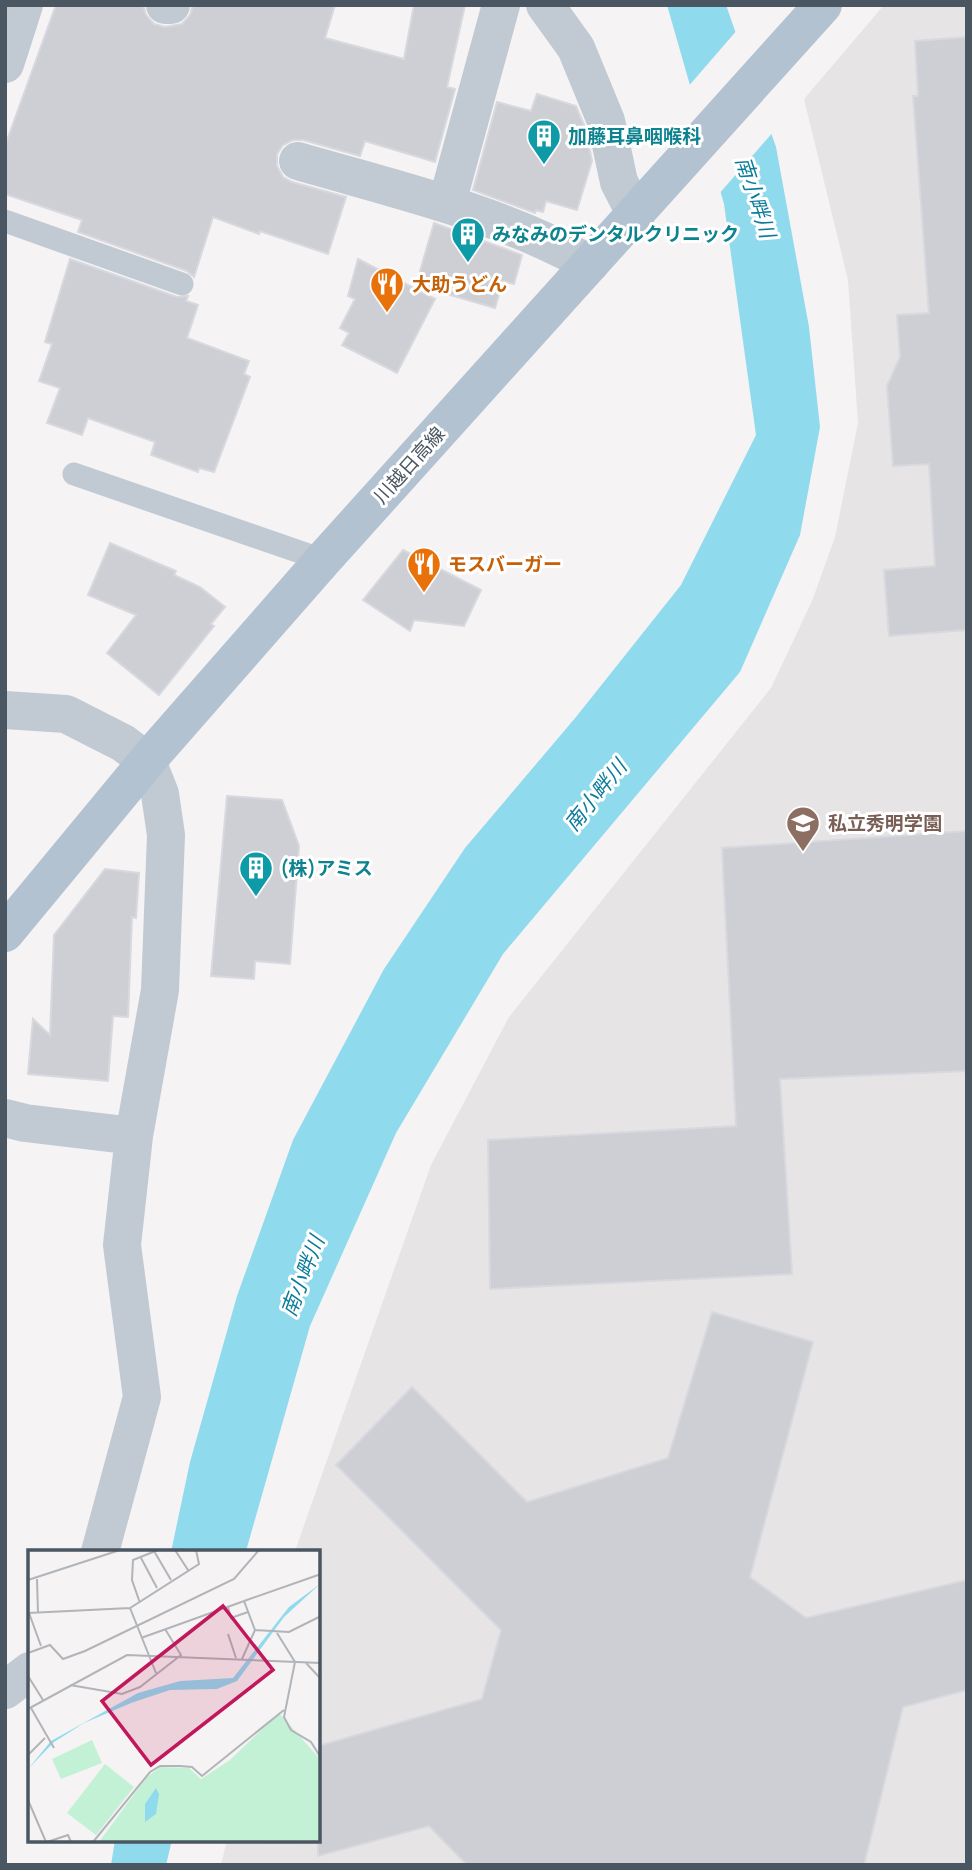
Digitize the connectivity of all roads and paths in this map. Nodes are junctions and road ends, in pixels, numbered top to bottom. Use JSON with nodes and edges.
{"nodes":[{"id":1,"x":24,"y":5,"type":"edge"},
{"id":2,"x":165,"y":5,"type":"edge"},
{"id":3,"x":171,"y":5,"type":"edge"},
{"id":4,"x":501,"y":5,"type":"edge"},
{"id":5,"x":545,"y":5,"type":"edge"},
{"id":6,"x":823,"y":5,"type":"edge"},
{"id":7,"x":5,"y":64,"type":"edge"},
{"id":8,"x":298,"y":162,"type":"dead end"},
{"id":9,"x":447,"y":203,"type":"junction"},
{"id":10,"x":636,"y":215,"type":"junction"},
{"id":11,"x":5,"y":221,"type":"edge"},
{"id":12,"x":590,"y":264,"type":"junction"},
{"id":13,"x":182,"y":284,"type":"dead end"},
{"id":14,"x":74,"y":474,"type":"dead end"},
{"id":15,"x":323,"y":560,"type":"junction"},
{"id":16,"x":5,"y":710,"type":"edge"},
{"id":17,"x":147,"y":761,"type":"junction"},
{"id":18,"x":5,"y":933,"type":"edge"},
{"id":19,"x":5,"y":1118,"type":"edge"},
{"id":20,"x":134,"y":1136,"type":"junction"},
{"id":21,"x":101,"y":1550,"type":"edge"},
{"id":22,"x":28,"y":1673,"type":"edge"},
{"id":23,"x":5,"y":1690,"type":"edge"}],
"edges":[{"from":1,"to":7,"type":"street"},
{"from":2,"to":3,"type":"street"},
{"from":4,"to":9,"type":"street"},
{"from":5,"to":10,"type":"street"},
{"from":6,"to":10,"type":"main road","name":"川越日高線"},
{"from":8,"to":9,"type":"street"},
{"from":9,"to":12,"type":"street"},
{"from":10,"to":12,"type":"main road","name":"川越日高線"},
{"from":11,"to":13,"type":"lane"},
{"from":12,"to":15,"type":"main road","name":"川越日高線"},
{"from":14,"to":15,"type":"lane"},
{"from":15,"to":17,"type":"main road","name":"川越日高線"},
{"from":16,"to":17,"type":"street"},
{"from":17,"to":18,"type":"main road","name":"川越日高線"},
{"from":17,"to":20,"type":"street"},
{"from":19,"to":20,"type":"street"},
{"from":20,"to":21,"type":"street"},
{"from":22,"to":23,"type":"street"}]}
